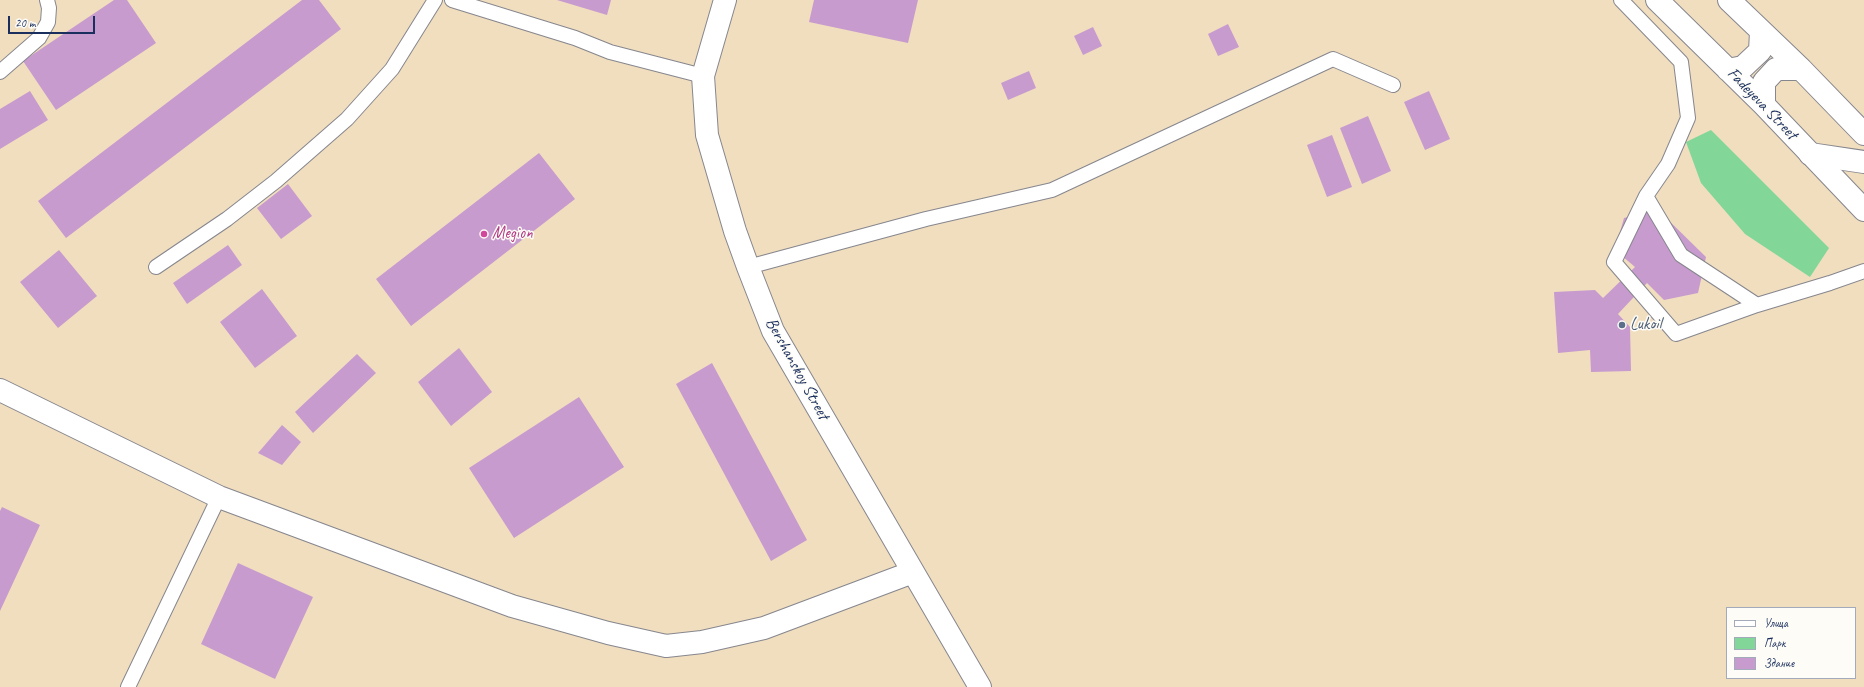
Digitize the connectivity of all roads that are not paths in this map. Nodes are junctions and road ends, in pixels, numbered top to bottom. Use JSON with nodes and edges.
{"nodes":[{"id":1,"x":47,"y":0,"type":"edge"},
{"id":2,"x":435,"y":0,"type":"edge"},
{"id":3,"x":452,"y":0,"type":"edge"},
{"id":4,"x":725,"y":0,"type":"edge"},
{"id":5,"x":1621,"y":0,"type":"edge"},
{"id":6,"x":1657,"y":0,"type":"edge"},
{"id":7,"x":1729,"y":0,"type":"edge"},
{"id":8,"x":1761,"y":32,"type":"junction"},
{"id":9,"x":1801,"y":69,"type":"junction"},
{"id":10,"x":1728,"y":70,"type":"junction"},
{"id":11,"x":0,"y":72,"type":"edge"},
{"id":12,"x":703,"y":76,"type":"junction"},
{"id":13,"x":1393,"y":85,"type":"dead end"},
{"id":14,"x":1764,"y":105,"type":"junction"},
{"id":15,"x":1864,"y":134,"type":"edge"},
{"id":16,"x":1810,"y":154,"type":"junction"},
{"id":17,"x":1864,"y":162,"type":"edge"},
{"id":18,"x":1646,"y":196,"type":"junction"},
{"id":19,"x":1864,"y":210,"type":"edge"},
{"id":20,"x":156,"y":267,"type":"dead end"},
{"id":21,"x":748,"y":267,"type":"junction"},
{"id":22,"x":1864,"y":271,"type":"edge"},
{"id":23,"x":1757,"y":305,"type":"junction"},
{"id":24,"x":0,"y":390,"type":"edge"},
{"id":25,"x":219,"y":497,"type":"junction"},
{"id":26,"x":913,"y":572,"type":"junction"},
{"id":27,"x":128,"y":687,"type":"edge"},
{"id":28,"x":980,"y":687,"type":"edge"}],
"edges":[{"from":1,"to":11,"type":"lane"},
{"from":2,"to":20,"type":"lane"},
{"from":3,"to":12,"type":"lane"},
{"from":4,"to":12,"type":"street","name":"Bershanskoy Street"},
{"from":5,"to":18,"type":"lane"},
{"from":6,"to":10,"type":"street","name":"Fadeyeva Street"},
{"from":7,"to":8,"type":"street"},
{"from":8,"to":9,"type":"street"},
{"from":8,"to":10,"type":"street"},
{"from":9,"to":14,"type":"street"},
{"from":9,"to":15,"type":"street"},
{"from":10,"to":14,"type":"street","name":"Fadeyeva Street"},
{"from":12,"to":21,"type":"street","name":"Bershanskoy Street"},
{"from":13,"to":21,"type":"lane"},
{"from":14,"to":16,"type":"street","name":"Fadeyeva Street"},
{"from":16,"to":17,"type":"street"},
{"from":16,"to":19,"type":"street","name":"Fadeyeva Street"},
{"from":18,"to":23,"type":"lane"},
{"from":18,"to":23,"type":"lane"},
{"from":21,"to":26,"type":"street","name":"Bershanskoy Street"},
{"from":22,"to":23,"type":"lane"},
{"from":24,"to":25,"type":"street"},
{"from":25,"to":26,"type":"street"},
{"from":25,"to":27,"type":"lane"},
{"from":26,"to":28,"type":"street","name":"Bershanskoy Street"}]}
